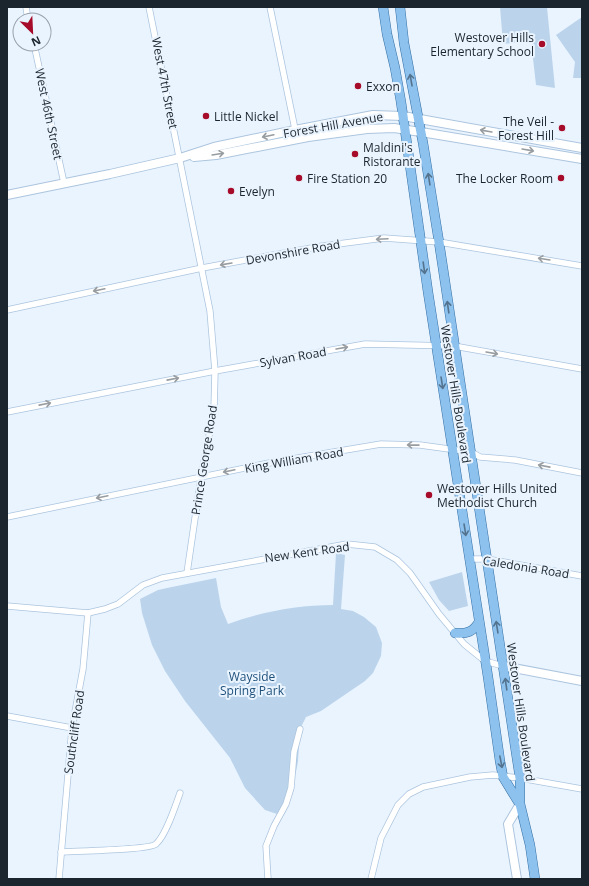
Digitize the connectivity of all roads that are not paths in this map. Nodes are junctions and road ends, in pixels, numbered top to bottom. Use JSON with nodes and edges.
{"nodes":[{"id":1,"x":149,"y":7,"type":"edge"},
{"id":2,"x":270,"y":7,"type":"edge"},
{"id":3,"x":383,"y":7,"type":"edge"},
{"id":4,"x":400,"y":7,"type":"edge"},
{"id":5,"x":36,"y":52,"type":"edge"},
{"id":6,"x":403,"y":116,"type":"junction"},
{"id":7,"x":418,"y":119,"type":"junction"},
{"id":8,"x":295,"y":130,"type":"junction"},
{"id":9,"x":405,"y":130,"type":"junction"},
{"id":10,"x":421,"y":132,"type":"junction"},
{"id":11,"x":297,"y":139,"type":"junction"},
{"id":12,"x":582,"y":148,"type":"edge"},
{"id":13,"x":180,"y":158,"type":"junction"},
{"id":14,"x":582,"y":159,"type":"edge"},
{"id":15,"x":64,"y":183,"type":"junction"},
{"id":16,"x":7,"y":196,"type":"edge"},
{"id":17,"x":421,"y":241,"type":"junction"},
{"id":18,"x":439,"y":242,"type":"junction"},
{"id":19,"x":582,"y":266,"type":"edge"},
{"id":20,"x":202,"y":268,"type":"junction"},
{"id":21,"x":7,"y":310,"type":"edge"},
{"id":22,"x":436,"y":345,"type":"junction"},
{"id":23,"x":454,"y":346,"type":"junction"},
{"id":24,"x":582,"y":369,"type":"edge"},
{"id":25,"x":215,"y":371,"type":"junction"},
{"id":26,"x":7,"y":412,"type":"edge"},
{"id":27,"x":452,"y":450,"type":"junction"},
{"id":28,"x":471,"y":452,"type":"junction"},
{"id":29,"x":582,"y":473,"type":"edge"},
{"id":30,"x":201,"y":477,"type":"junction"},
{"id":31,"x":7,"y":517,"type":"edge"},
{"id":32,"x":470,"y":559,"type":"junction"},
{"id":33,"x":486,"y":559,"type":"junction"},
{"id":34,"x":187,"y":573,"type":"junction"},
{"id":35,"x":582,"y":576,"type":"edge"},
{"id":36,"x":7,"y":606,"type":"edge"},
{"id":37,"x":88,"y":613,"type":"junction"},
{"id":38,"x":479,"y":622,"type":"junction"},
{"id":39,"x":455,"y":633,"type":"junction"},
{"id":40,"x":485,"y":661,"type":"junction"},
{"id":41,"x":503,"y":666,"type":"junction"},
{"id":42,"x":582,"y":681,"type":"edge"},
{"id":43,"x":7,"y":716,"type":"edge"},
{"id":44,"x":72,"y":728,"type":"junction"},
{"id":45,"x":300,"y":729,"type":"dead end"},
{"id":46,"x":504,"y":777,"type":"junction"},
{"id":47,"x":520,"y":778,"type":"junction"},
{"id":48,"x":582,"y":789,"type":"edge"},
{"id":49,"x":180,"y":793,"type":"dead end"},
{"id":50,"x":520,"y":804,"type":"junction"},
{"id":51,"x":61,"y":852,"type":"junction"},
{"id":52,"x":59,"y":879,"type":"edge"},
{"id":53,"x":268,"y":879,"type":"edge"},
{"id":54,"x":371,"y":879,"type":"edge"},
{"id":55,"x":516,"y":879,"type":"edge"},
{"id":56,"x":535,"y":879,"type":"edge"}],
"edges":[{"from":1,"to":13,"type":"street","name":"West 47th Street"},
{"from":2,"to":8,"type":"street"},
{"from":3,"to":6,"type":"main road","name":"Westover Hills Boulevard"},
{"from":7,"to":4,"type":"main road","name":"Westover Hills Boulevard","one_way":true},
{"from":5,"to":15,"type":"street","name":"West 46th Street"},
{"from":6,"to":7,"type":"main road","name":"Forest Hill Avenue"},
{"from":6,"to":8,"type":"main road","name":"Forest Hill Avenue"},
{"from":6,"to":9,"type":"main road","name":"Westover Hills Boulevard"},
{"from":7,"to":10,"type":"main road","name":"Westover Hills Boulevard"},
{"from":12,"to":7,"type":"main road","name":"Forest Hill Avenue","one_way":true},
{"from":8,"to":11,"type":"street"},
{"from":8,"to":13,"type":"main road","name":"Forest Hill Avenue","one_way":true},
{"from":9,"to":10,"type":"main road","name":"Forest Hill Avenue"},
{"from":9,"to":11,"type":"main road","name":"Forest Hill Avenue"},
{"from":9,"to":17,"type":"main road","name":"Westover Hills Boulevard"},
{"from":10,"to":14,"type":"main road","name":"Forest Hill Avenue","one_way":true},
{"from":18,"to":10,"type":"main road","name":"Westover Hills Boulevard","one_way":true},
{"from":13,"to":11,"type":"main road","name":"Forest Hill Avenue","one_way":true},
{"from":13,"to":15,"type":"main road","name":"Forest Hill Avenue"},
{"from":13,"to":20,"type":"street","name":"Prince George Road"},
{"from":15,"to":16,"type":"main road","name":"Forest Hill Avenue"},
{"from":17,"to":18,"type":"street","name":"Devonshire Road"},
{"from":17,"to":20,"type":"street","name":"Devonshire Road","one_way":true},
{"from":17,"to":22,"type":"main road","name":"Westover Hills Boulevard","one_way":true},
{"from":19,"to":18,"type":"street","name":"Devonshire Road","one_way":true},
{"from":23,"to":18,"type":"main road","name":"Westover Hills Boulevard","one_way":true},
{"from":20,"to":21,"type":"street","name":"Devonshire Road","one_way":true},
{"from":20,"to":25,"type":"street","name":"Prince George Road"},
{"from":22,"to":23,"type":"street","name":"Sylvan Road"},
{"from":25,"to":22,"type":"street","name":"Sylvan Road","one_way":true},
{"from":22,"to":27,"type":"main road","name":"Westover Hills Boulevard","one_way":true},
{"from":23,"to":24,"type":"street","name":"Sylvan Road","one_way":true},
{"from":23,"to":28,"type":"main road","name":"Westover Hills Boulevard"},
{"from":26,"to":25,"type":"street","name":"Sylvan Road","one_way":true},
{"from":25,"to":30,"type":"street","name":"Prince George Road"},
{"from":27,"to":28,"type":"street","name":"King William Road"},
{"from":27,"to":30,"type":"street","name":"King William Road","one_way":true},
{"from":27,"to":32,"type":"main road","name":"Westover Hills Boulevard","one_way":true},
{"from":29,"to":28,"type":"street","name":"King William Road","one_way":true},
{"from":28,"to":33,"type":"main road","name":"Westover Hills Boulevard"},
{"from":30,"to":31,"type":"street","name":"King William Road","one_way":true},
{"from":30,"to":34,"type":"street","name":"Prince George Road"},
{"from":32,"to":33,"type":"street","name":"Caledonia Road"},
{"from":32,"to":38,"type":"main road","name":"Westover Hills Boulevard"},
{"from":33,"to":35,"type":"street","name":"Caledonia Road"},
{"from":41,"to":33,"type":"main road","name":"Westover Hills Boulevard","one_way":true},
{"from":34,"to":37,"type":"street","name":"New Kent Road"},
{"from":34,"to":39,"type":"street","name":"New Kent Road"},
{"from":36,"to":37,"type":"street","name":"New Kent Road"},
{"from":37,"to":44,"type":"street","name":"Southcliff Road"},
{"from":38,"to":39,"type":"main road"},
{"from":38,"to":40,"type":"main road","name":"Westover Hills Boulevard"},
{"from":39,"to":40,"type":"street","name":"New Kent Road"},
{"from":40,"to":41,"type":"street","name":"New Kent Road"},
{"from":40,"to":46,"type":"main road","name":"Westover Hills Boulevard","one_way":true},
{"from":41,"to":42,"type":"main road","name":"New Kent Road"},
{"from":47,"to":41,"type":"main road","name":"Westover Hills Boulevard","one_way":true},
{"from":43,"to":44,"type":"street"},
{"from":44,"to":51,"type":"street","name":"Southcliff Road"},
{"from":45,"to":53,"type":"street"},
{"from":46,"to":47,"type":"street"},
{"from":46,"to":50,"type":"main road","name":"Westover Hills Boulevard"},
{"from":46,"to":54,"type":"street"},
{"from":47,"to":48,"type":"street"},
{"from":47,"to":50,"type":"main road","name":"Westover Hills Boulevard"},
{"from":49,"to":51,"type":"street"},
{"from":50,"to":55,"type":"main road"},
{"from":50,"to":56,"type":"main road","name":"Westover Hills Boulevard"},
{"from":51,"to":52,"type":"street","name":"Southcliff Road"}]}
